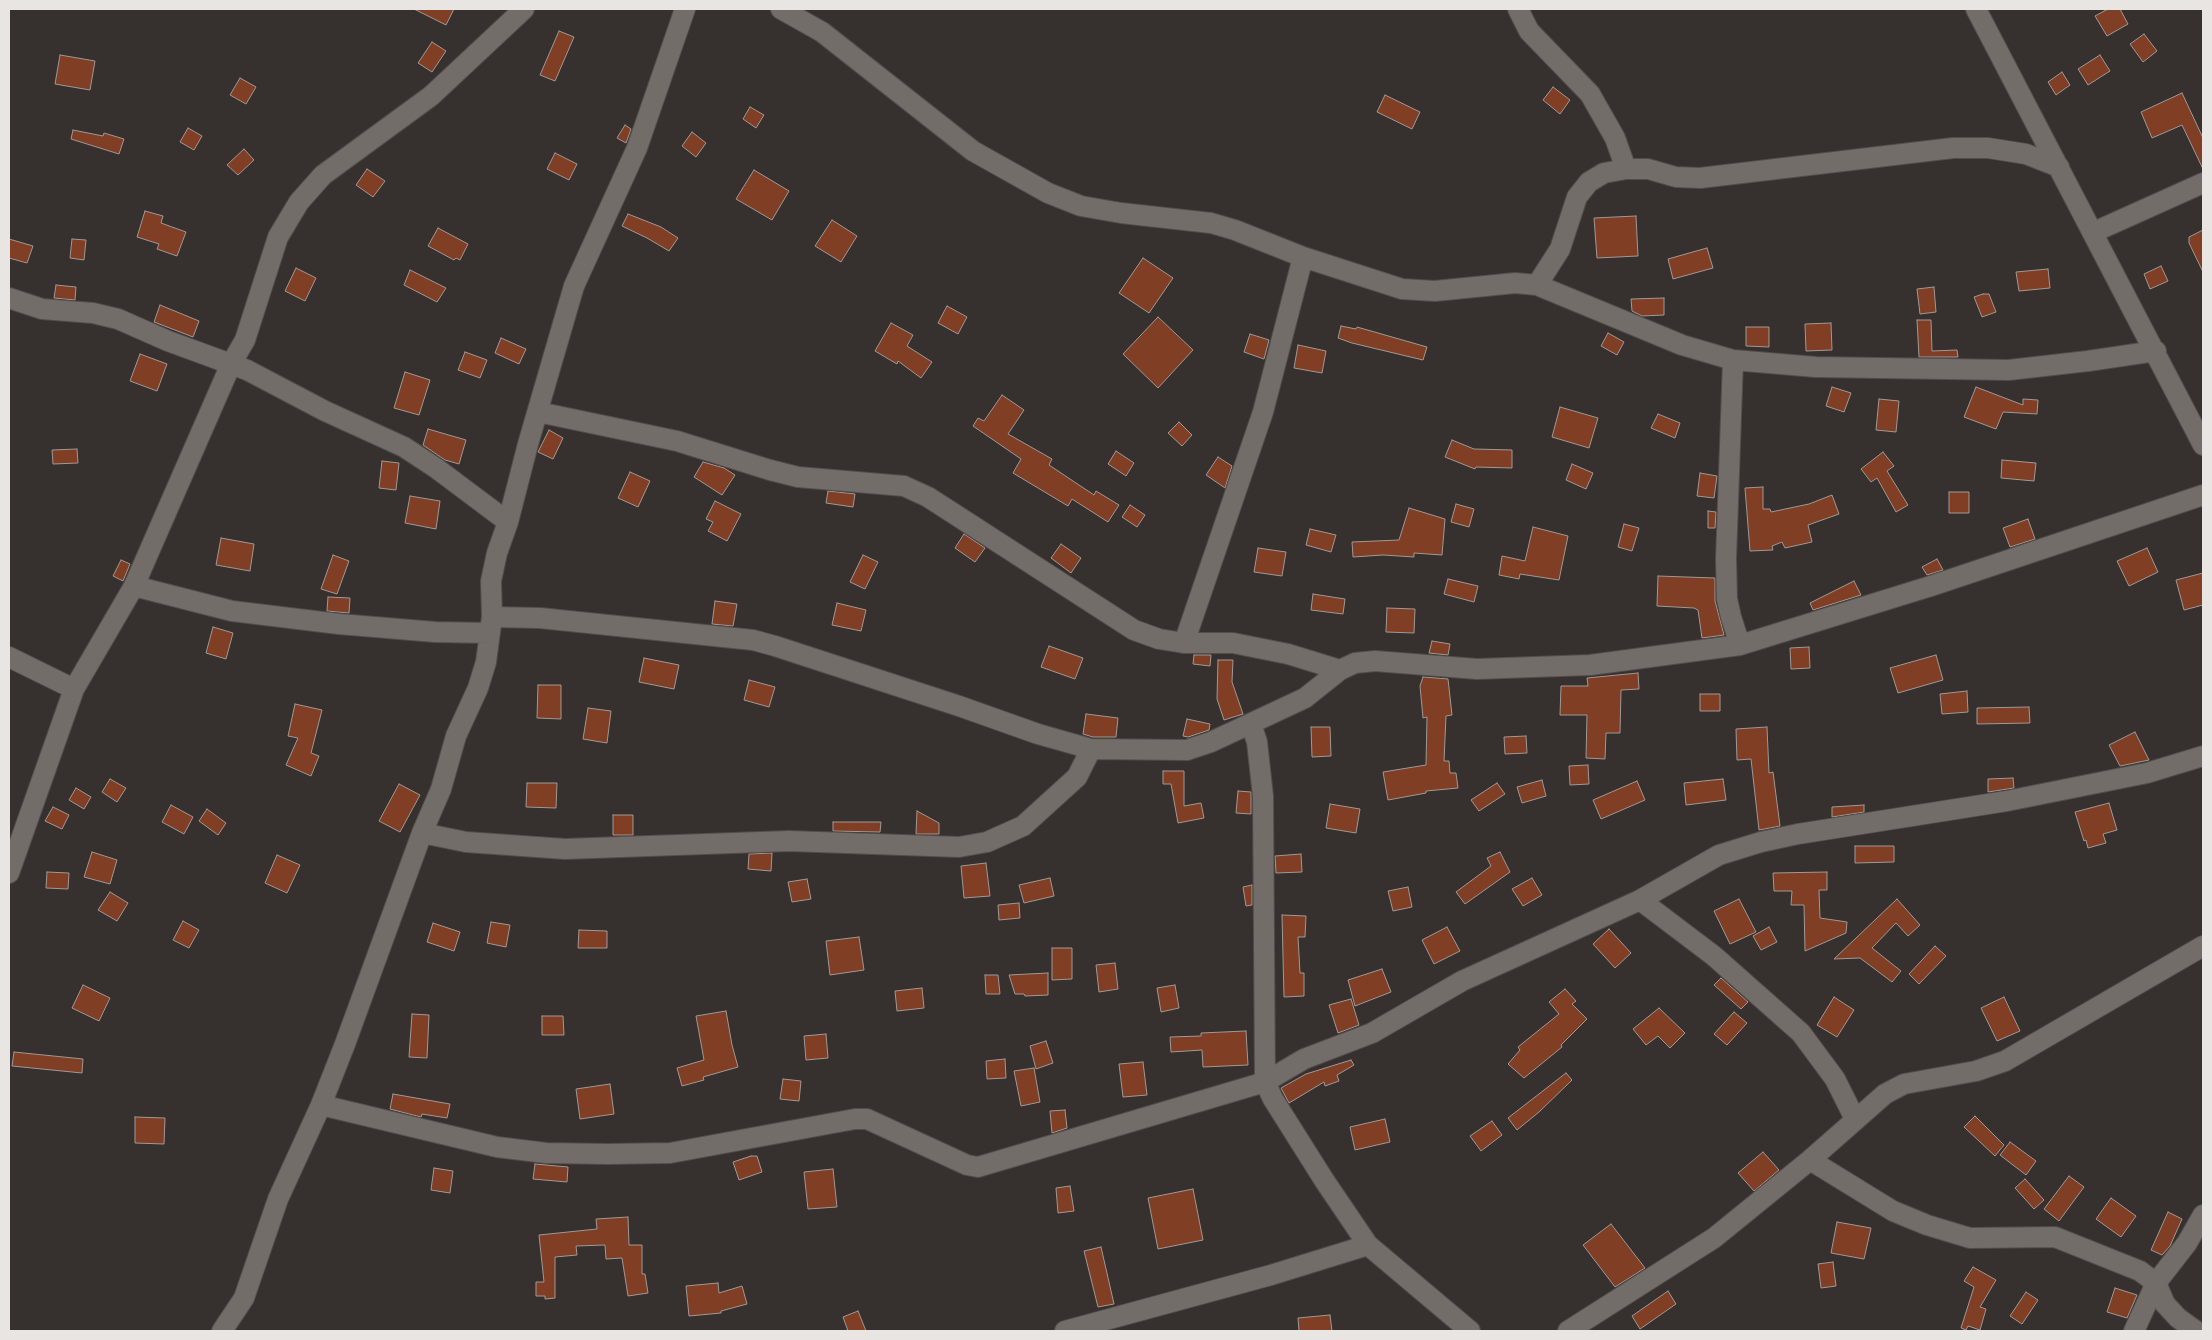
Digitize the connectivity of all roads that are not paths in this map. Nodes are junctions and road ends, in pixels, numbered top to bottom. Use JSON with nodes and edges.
{"nodes":[{"id":1,"x":524,"y":9,"type":"edge"},
{"id":2,"x":686,"y":9,"type":"edge"},
{"id":3,"x":781,"y":9,"type":"edge"},
{"id":4,"x":1518,"y":9,"type":"edge"},
{"id":5,"x":1976,"y":9,"type":"edge"},
{"id":6,"x":2059,"y":167,"type":"junction"},
{"id":7,"x":1626,"y":169,"type":"junction"},
{"id":8,"x":2203,"y":183,"type":"edge"},
{"id":9,"x":2094,"y":232,"type":"junction"},
{"id":10,"x":1303,"y":257,"type":"junction"},
{"id":11,"x":1538,"y":285,"type":"junction"},
{"id":12,"x":9,"y":298,"type":"edge"},
{"id":13,"x":2156,"y":351,"type":"junction"},
{"id":14,"x":1733,"y":360,"type":"junction"},
{"id":15,"x":231,"y":364,"type":"junction"},
{"id":16,"x":538,"y":412,"type":"junction"},
{"id":17,"x":2203,"y":445,"type":"edge"},
{"id":18,"x":2203,"y":495,"type":"edge"},
{"id":19,"x":508,"y":522,"type":"junction"},
{"id":20,"x":134,"y":586,"type":"junction"},
{"id":21,"x":490,"y":625,"type":"junction"},
{"id":22,"x":1184,"y":643,"type":"junction"},
{"id":23,"x":1740,"y":645,"type":"junction"},
{"id":24,"x":9,"y":657,"type":"edge"},
{"id":25,"x":1340,"y":670,"type":"junction"},
{"id":26,"x":74,"y":689,"type":"junction"},
{"id":27,"x":1251,"y":724,"type":"junction"},
{"id":28,"x":1091,"y":749,"type":"junction"},
{"id":29,"x":2203,"y":756,"type":"edge"},
{"id":30,"x":422,"y":833,"type":"junction"},
{"id":31,"x":9,"y":873,"type":"edge"},
{"id":32,"x":1640,"y":900,"type":"junction"},
{"id":33,"x":2203,"y":946,"type":"edge"},
{"id":34,"x":1264,"y":1082,"type":"junction"},
{"id":35,"x":321,"y":1105,"type":"junction"},
{"id":36,"x":1855,"y":1119,"type":"junction"},
{"id":37,"x":1810,"y":1160,"type":"junction"},
{"id":38,"x":2203,"y":1215,"type":"edge"},
{"id":39,"x":1368,"y":1244,"type":"junction"},
{"id":40,"x":2156,"y":1283,"type":"junction"},
{"id":41,"x":222,"y":1331,"type":"edge"},
{"id":42,"x":1065,"y":1331,"type":"edge"},
{"id":43,"x":1470,"y":1331,"type":"edge"},
{"id":44,"x":1568,"y":1331,"type":"edge"},
{"id":45,"x":2134,"y":1331,"type":"edge"},
{"id":46,"x":2196,"y":1331,"type":"edge"}],
"edges":[{"from":1,"to":15,"type":"street"},
{"from":2,"to":16,"type":"street"},
{"from":3,"to":10,"type":"street"},
{"from":4,"to":7,"type":"street"},
{"from":5,"to":6,"type":"street"},
{"from":6,"to":7,"type":"street"},
{"from":6,"to":9,"type":"street"},
{"from":7,"to":11,"type":"street"},
{"from":8,"to":9,"type":"street"},
{"from":9,"to":13,"type":"street"},
{"from":10,"to":11,"type":"street"},
{"from":10,"to":22,"type":"street"},
{"from":11,"to":14,"type":"street"},
{"from":12,"to":15,"type":"street"},
{"from":13,"to":14,"type":"street"},
{"from":13,"to":17,"type":"street"},
{"from":14,"to":23,"type":"street"},
{"from":15,"to":19,"type":"street"},
{"from":15,"to":20,"type":"street"},
{"from":16,"to":19,"type":"street"},
{"from":16,"to":22,"type":"street"},
{"from":18,"to":23,"type":"street"},
{"from":19,"to":21,"type":"street"},
{"from":20,"to":21,"type":"street"},
{"from":20,"to":26,"type":"street"},
{"from":21,"to":28,"type":"street"},
{"from":21,"to":30,"type":"street"},
{"from":22,"to":25,"type":"street"},
{"from":23,"to":25,"type":"street"},
{"from":24,"to":26,"type":"street"},
{"from":25,"to":27,"type":"street"},
{"from":26,"to":31,"type":"street"},
{"from":27,"to":28,"type":"street"},
{"from":27,"to":34,"type":"street"},
{"from":28,"to":30,"type":"street"},
{"from":29,"to":32,"type":"street"},
{"from":30,"to":35,"type":"street"},
{"from":32,"to":34,"type":"street"},
{"from":32,"to":36,"type":"street"},
{"from":33,"to":36,"type":"street"},
{"from":34,"to":35,"type":"street"},
{"from":34,"to":39,"type":"street"},
{"from":35,"to":41,"type":"street"},
{"from":36,"to":37,"type":"street"},
{"from":37,"to":40,"type":"street"},
{"from":37,"to":44,"type":"street"},
{"from":38,"to":40,"type":"street"},
{"from":39,"to":42,"type":"street"},
{"from":39,"to":43,"type":"street"},
{"from":40,"to":45,"type":"street"},
{"from":40,"to":46,"type":"street"}]}
